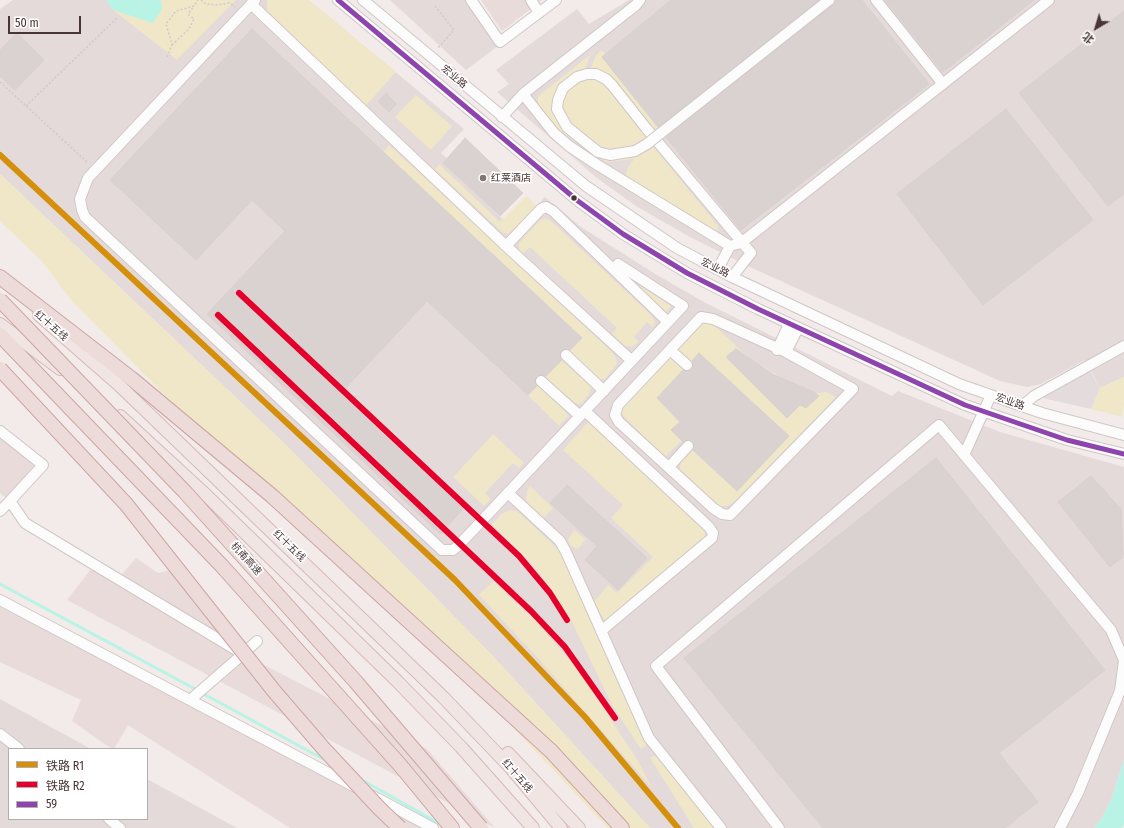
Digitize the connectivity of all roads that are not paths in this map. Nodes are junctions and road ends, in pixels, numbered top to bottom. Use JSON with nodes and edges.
{"nodes":[{"id":1,"x":338,"y":0,"type":"edge"},
{"id":2,"x":363,"y":0,"type":"edge"},
{"id":3,"x":471,"y":0,"type":"edge"},
{"id":4,"x":531,"y":0,"type":"edge"},
{"id":5,"x":556,"y":0,"type":"edge"},
{"id":6,"x":640,"y":0,"type":"edge"},
{"id":7,"x":829,"y":0,"type":"edge"},
{"id":8,"x":876,"y":0,"type":"edge"},
{"id":9,"x":1049,"y":0,"type":"edge"},
{"id":10,"x":253,"y":2,"type":"edge"},
{"id":11,"x":539,"y":13,"type":"junction"},
{"id":12,"x":943,"y":84,"type":"junction"},
{"id":13,"x":523,"y":94,"type":"junction"},
{"id":14,"x":502,"y":117,"type":"junction"},
{"id":15,"x":741,"y":243,"type":"junction"},
{"id":16,"x":506,"y":246,"type":"junction"},
{"id":17,"x":730,"y":246,"type":"junction"},
{"id":18,"x":614,"y":269,"type":"junction"},
{"id":19,"x":718,"y":269,"type":"junction"},
{"id":20,"x":0,"y":277,"type":"edge"},
{"id":21,"x":732,"y":277,"type":"junction"},
{"id":22,"x":0,"y":281,"type":"edge"},
{"id":23,"x":0,"y":300,"type":"edge"},
{"id":24,"x":668,"y":322,"type":"junction"},
{"id":25,"x":0,"y":324,"type":"edge"},
{"id":26,"x":794,"y":326,"type":"junction"},
{"id":27,"x":0,"y":335,"type":"edge"},
{"id":28,"x":1124,"y":346,"type":"edge"},
{"id":29,"x":670,"y":350,"type":"junction"},
{"id":30,"x":782,"y":351,"type":"junction"},
{"id":31,"x":566,"y":355,"type":"dead end"},
{"id":32,"x":632,"y":361,"type":"junction"},
{"id":33,"x":687,"y":365,"type":"dead end"},
{"id":34,"x":0,"y":369,"type":"edge"},
{"id":35,"x":541,"y":381,"type":"dead end"},
{"id":36,"x":604,"y":391,"type":"junction"},
{"id":37,"x":991,"y":395,"type":"junction"},
{"id":38,"x":1022,"y":406,"type":"junction"},
{"id":39,"x":983,"y":411,"type":"junction"},
{"id":40,"x":582,"y":414,"type":"junction"},
{"id":41,"x":0,"y":430,"type":"edge"},
{"id":42,"x":1124,"y":435,"type":"edge"},
{"id":43,"x":688,"y":446,"type":"dead end"},
{"id":44,"x":1124,"y":454,"type":"edge"},
{"id":45,"x":964,"y":455,"type":"junction"},
{"id":46,"x":669,"y":467,"type":"junction"},
{"id":47,"x":508,"y":493,"type":"junction"},
{"id":48,"x":10,"y":501,"type":"junction"},
{"id":49,"x":0,"y":511,"type":"edge"},
{"id":50,"x":0,"y":600,"type":"edge"},
{"id":51,"x":601,"y":631,"type":"junction"},
{"id":52,"x":257,"y":641,"type":"dead end"},
{"id":53,"x":243,"y":654,"type":"junction"},
{"id":54,"x":1124,"y":661,"type":"edge"},
{"id":55,"x":193,"y":699,"type":"junction"},
{"id":56,"x":446,"y":700,"type":"junction"},
{"id":57,"x":0,"y":734,"type":"edge"},
{"id":58,"x":460,"y":747,"type":"junction"},
{"id":59,"x":18,"y":748,"type":"edge"},
{"id":60,"x":110,"y":820,"type":"edge"},
{"id":61,"x":120,"y":828,"type":"edge"},
{"id":62,"x":400,"y":828,"type":"edge"},
{"id":63,"x":433,"y":828,"type":"edge"},
{"id":64,"x":452,"y":828,"type":"edge"},
{"id":65,"x":481,"y":828,"type":"edge"},
{"id":66,"x":522,"y":828,"type":"edge"},
{"id":67,"x":533,"y":828,"type":"edge"},
{"id":68,"x":561,"y":828,"type":"edge"},
{"id":69,"x":578,"y":828,"type":"edge"},
{"id":70,"x":622,"y":828,"type":"edge"},
{"id":71,"x":720,"y":828,"type":"edge"},
{"id":72,"x":779,"y":828,"type":"edge"},
{"id":73,"x":1060,"y":828,"type":"edge"}],
"edges":[{"from":1,"to":26,"type":"street","name":"宏业路"},
{"from":2,"to":14,"type":"street","name":"宏业路"},
{"from":3,"to":11,"type":"street"},
{"from":4,"to":11,"type":"street"},
{"from":5,"to":11,"type":"street"},
{"from":6,"to":13,"type":"street"},
{"from":7,"to":15,"type":"street","bridge":true},
{"from":8,"to":12,"type":"street"},
{"from":9,"to":12,"type":"street"},
{"from":10,"to":16,"type":"street"},
{"from":10,"to":47,"type":"street"},
{"from":12,"to":15,"type":"street"},
{"from":13,"to":14,"type":"street"},
{"from":13,"to":17,"type":"street"},
{"from":14,"to":19,"type":"street","name":"宏业路"},
{"from":15,"to":17,"type":"street"},
{"from":15,"to":21,"type":"street"},
{"from":16,"to":18,"type":"street"},
{"from":16,"to":32,"type":"street"},
{"from":17,"to":19,"type":"street"},
{"from":18,"to":24,"type":"street"},
{"from":18,"to":24,"type":"street"},
{"from":19,"to":21,"type":"street","name":"宏业路"},
{"from":20,"to":70,"type":"highway"},
{"from":21,"to":37,"type":"street","name":"宏业路"},
{"from":22,"to":56,"type":"main road","name":"红十五线"},
{"from":23,"to":65,"type":"highway","name":"杭甬高速","bridge":true},
{"from":24,"to":32,"type":"street"},
{"from":25,"to":58,"type":"main road"},
{"from":26,"to":30,"type":"street"},
{"from":26,"to":39,"type":"street","name":"宏业路"},
{"from":27,"to":64,"type":"highway"},
{"from":28,"to":38,"type":"street"},
{"from":29,"to":30,"type":"street"},
{"from":29,"to":33,"type":"street"},
{"from":29,"to":46,"type":"street"},
{"from":30,"to":46,"type":"street"},
{"from":31,"to":36,"type":"street"},
{"from":32,"to":36,"type":"street"},
{"from":34,"to":62,"type":"highway","bridge":true},
{"from":35,"to":40,"type":"street"},
{"from":36,"to":40,"type":"street"},
{"from":37,"to":38,"type":"street","name":"宏业路"},
{"from":37,"to":39,"type":"street"},
{"from":38,"to":42,"type":"street","name":"宏业路"},
{"from":39,"to":44,"type":"street","name":"宏业路"},
{"from":39,"to":45,"type":"street"},
{"from":40,"to":47,"type":"street"},
{"from":40,"to":51,"type":"street"},
{"from":41,"to":48,"type":"street"},
{"from":43,"to":46,"type":"street"},
{"from":45,"to":54,"type":"street"},
{"from":45,"to":72,"type":"street"},
{"from":47,"to":51,"type":"street"},
{"from":48,"to":49,"type":"street"},
{"from":48,"to":53,"type":"street"},
{"from":50,"to":55,"type":"street"},
{"from":51,"to":71,"type":"street"},
{"from":52,"to":53,"type":"street"},
{"from":53,"to":55,"type":"street"},
{"from":54,"to":73,"type":"street"},
{"from":55,"to":63,"type":"street"},
{"from":56,"to":68,"type":"main road","name":"红十五线"},
{"from":56,"to":69,"type":"main road"},
{"from":57,"to":59,"type":"street"},
{"from":58,"to":66,"type":"main road"},
{"from":58,"to":67,"type":"main road"},
{"from":60,"to":61,"type":"street"}]}
